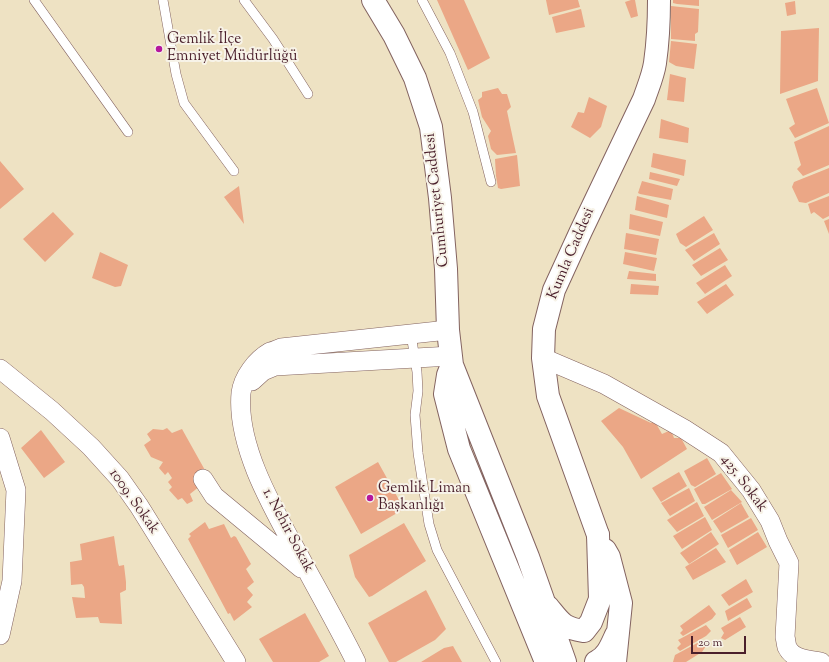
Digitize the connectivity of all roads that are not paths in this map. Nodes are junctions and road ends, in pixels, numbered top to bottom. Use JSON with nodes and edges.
{"nodes":[{"id":1,"x":34,"y":0,"type":"edge"},
{"id":2,"x":163,"y":0,"type":"edge"},
{"id":3,"x":244,"y":0,"type":"edge"},
{"id":4,"x":373,"y":0,"type":"edge"},
{"id":5,"x":422,"y":0,"type":"edge"},
{"id":6,"x":659,"y":0,"type":"edge"},
{"id":7,"x":308,"y":94,"type":"dead end"},
{"id":8,"x":128,"y":132,"type":"dead end"},
{"id":9,"x":234,"y":171,"type":"dead end"},
{"id":10,"x":491,"y":182,"type":"dead end"},
{"id":11,"x":448,"y":330,"type":"junction"},
{"id":12,"x":411,"y":334,"type":"junction"},
{"id":13,"x":415,"y":358,"type":"junction"},
{"id":14,"x":543,"y":358,"type":"junction"},
{"id":15,"x":452,"y":360,"type":"junction"},
{"id":16,"x":0,"y":369,"type":"edge"},
{"id":17,"x":241,"y":392,"type":"junction"},
{"id":18,"x":0,"y":438,"type":"edge"},
{"id":19,"x":203,"y":479,"type":"dead end"},
{"id":20,"x":598,"y":536,"type":"junction"},
{"id":21,"x":310,"y":576,"type":"junction"},
{"id":22,"x":544,"y":602,"type":"junction"},
{"id":23,"x":584,"y":631,"type":"junction"},
{"id":24,"x":619,"y":631,"type":"junction"},
{"id":25,"x":0,"y":635,"type":"edge"},
{"id":26,"x":558,"y":660,"type":"edge"},
{"id":27,"x":236,"y":662,"type":"edge"},
{"id":28,"x":356,"y":662,"type":"edge"},
{"id":29,"x":496,"y":662,"type":"edge"},
{"id":30,"x":596,"y":662,"type":"edge"},
{"id":31,"x":615,"y":662,"type":"edge"},
{"id":32,"x":821,"y":662,"type":"edge"}],
"edges":[{"from":1,"to":8,"type":"lane"},
{"from":2,"to":9,"type":"lane"},
{"from":3,"to":7,"type":"lane"},
{"from":4,"to":11,"type":"main road","name":"Cumhuriyet Caddesi"},
{"from":5,"to":10,"type":"lane"},
{"from":6,"to":14,"type":"main road","name":"Kumla Caddesi"},
{"from":11,"to":12,"type":"street","name":"1. Nehir Sokak"},
{"from":11,"to":15,"type":"main road","name":"Cumhuriyet Caddesi"},
{"from":12,"to":13,"type":"lane"},
{"from":12,"to":17,"type":"street","name":"1. Nehir Sokak"},
{"from":13,"to":15,"type":"street"},
{"from":13,"to":17,"type":"street"},
{"from":13,"to":29,"type":"lane"},
{"from":14,"to":20,"type":"main road","name":"Kumla Caddesi"},
{"from":14,"to":32,"type":"street","name":"425. Sokak"},
{"from":15,"to":22,"type":"main road"},
{"from":15,"to":26,"type":"main road"},
{"from":16,"to":27,"type":"street","name":"1009. Sokak"},
{"from":17,"to":21,"type":"street","name":"1. Nehir Sokak"},
{"from":18,"to":25,"type":"street"},
{"from":19,"to":21,"type":"street"},
{"from":20,"to":23,"type":"main road"},
{"from":20,"to":24,"type":"main road"},
{"from":21,"to":28,"type":"street","name":"1. Nehir Sokak"},
{"from":22,"to":23,"type":"main road"},
{"from":22,"to":26,"type":"main road"},
{"from":23,"to":26,"type":"main road"},
{"from":24,"to":30,"type":"main road"},
{"from":24,"to":31,"type":"main road"}]}
